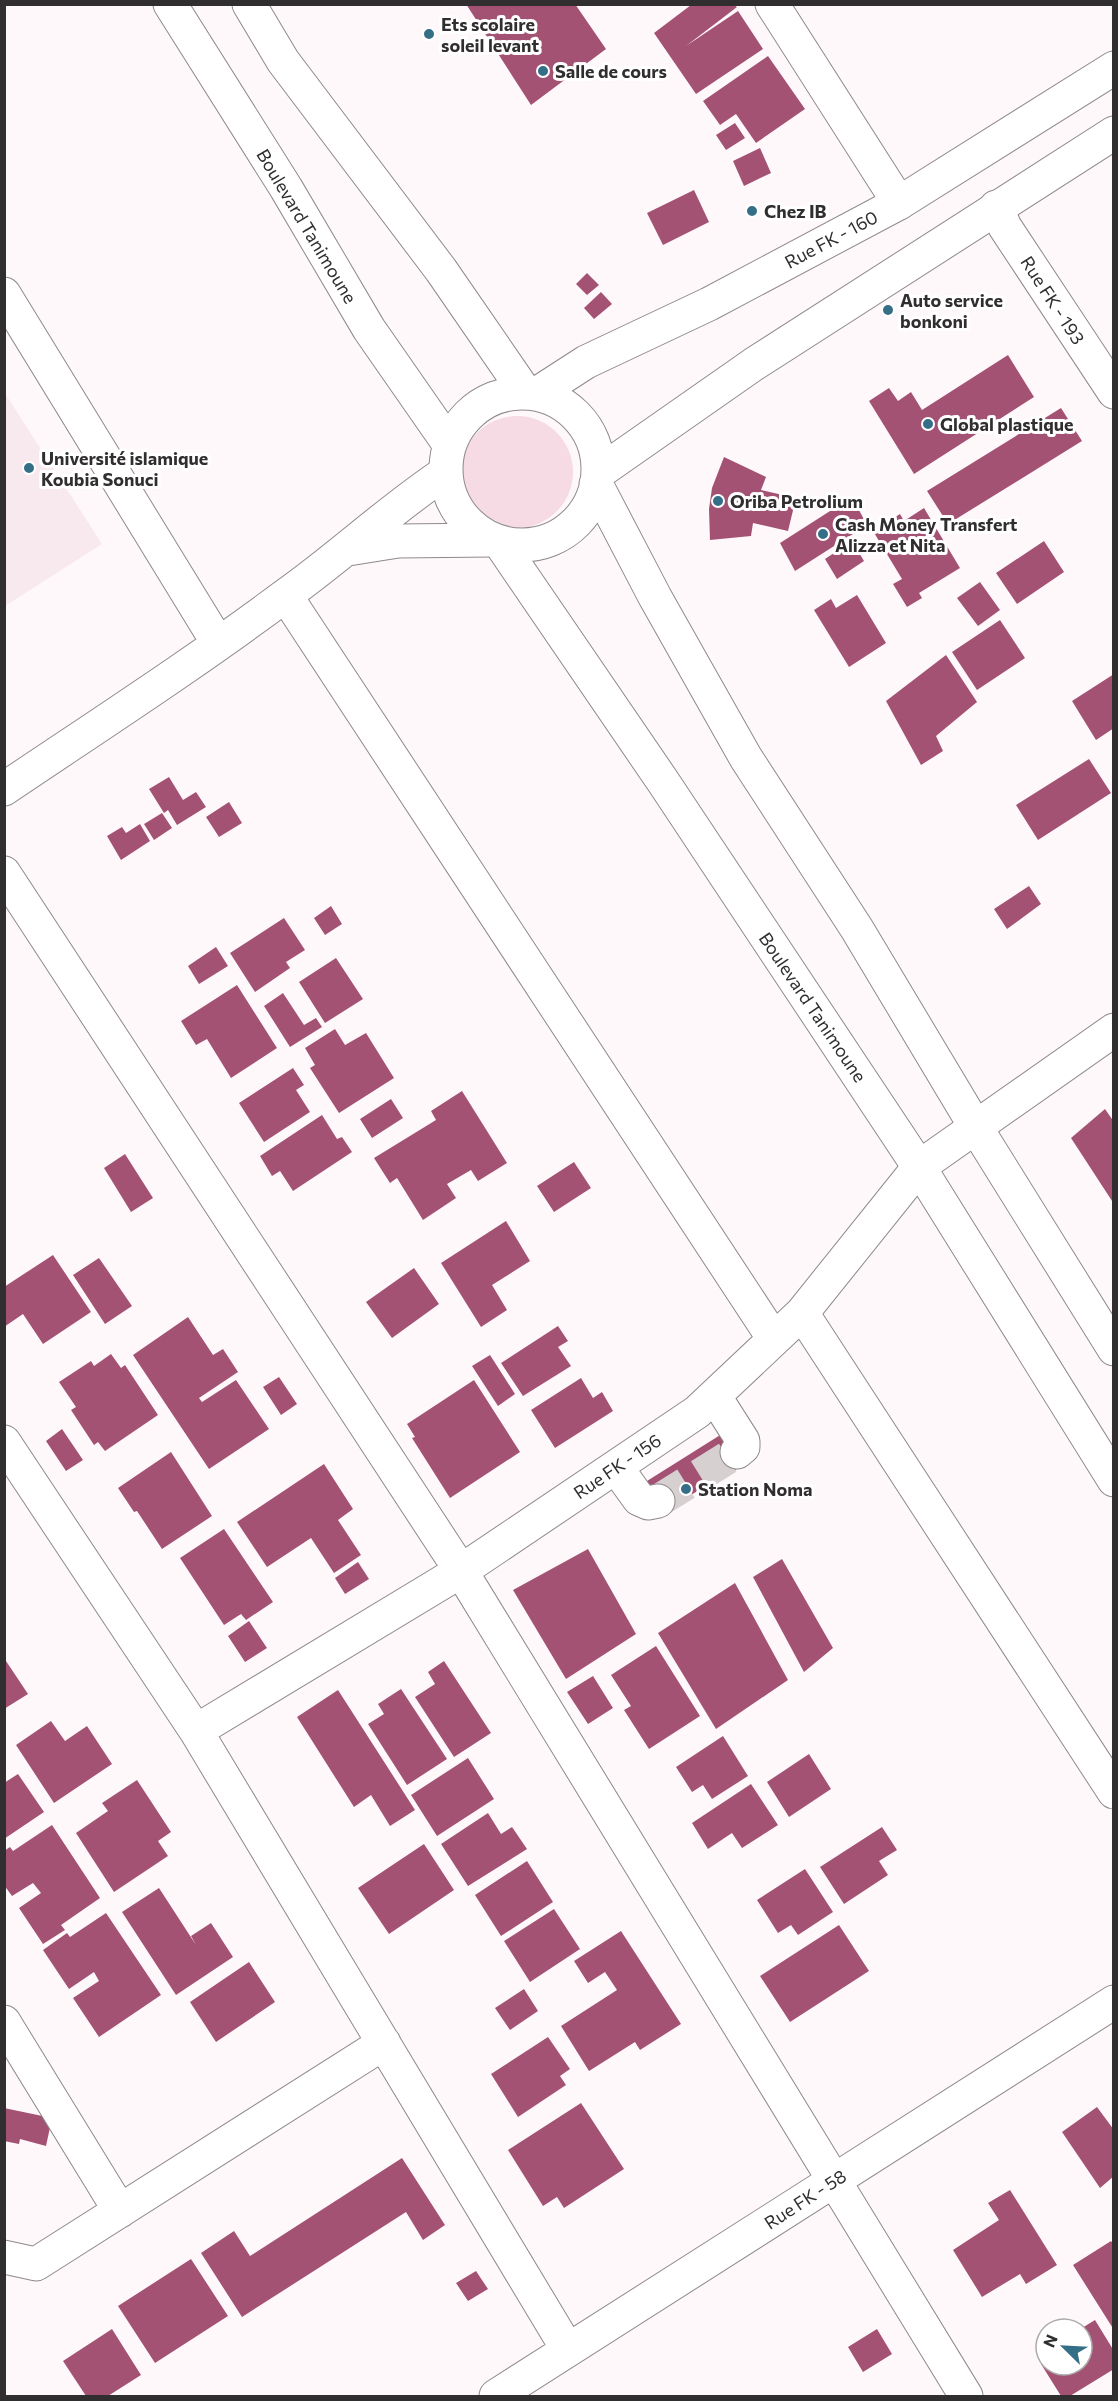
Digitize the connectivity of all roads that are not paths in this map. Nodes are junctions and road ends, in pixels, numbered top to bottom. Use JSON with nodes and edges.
{"nodes":[{"id":1,"x":170,"y":4,"type":"edge"},
{"id":2,"x":249,"y":4,"type":"edge"},
{"id":3,"x":772,"y":4,"type":"edge"},
{"id":4,"x":1113,"y":68,"type":"edge"},
{"id":5,"x":1113,"y":134,"type":"edge"},
{"id":6,"x":899,"y":203,"type":"junction"},
{"id":7,"x":996,"y":207,"type":"junction"},
{"id":8,"x":4,"y":294,"type":"edge"},
{"id":9,"x":1113,"y":392,"type":"edge"},
{"id":10,"x":532,"y":393,"type":"junction"},
{"id":11,"x":447,"y":458,"type":"junction"},
{"id":12,"x":597,"y":478,"type":"junction"},
{"id":13,"x":496,"y":541,"type":"junction"},
{"id":14,"x":348,"y":549,"type":"junction"},
{"id":15,"x":286,"y":596,"type":"junction"},
{"id":16,"x":218,"y":643,"type":"junction"},
{"id":17,"x":4,"y":789,"type":"edge"},
{"id":18,"x":4,"y":873,"type":"edge"},
{"id":19,"x":1113,"y":1030,"type":"edge"},
{"id":20,"x":975,"y":1126,"type":"junction"},
{"id":21,"x":919,"y":1167,"type":"junction"},
{"id":22,"x":802,"y":1313,"type":"junction"},
{"id":23,"x":774,"y":1339,"type":"junction"},
{"id":24,"x":1113,"y":1349,"type":"edge"},
{"id":25,"x":715,"y":1397,"type":"junction"},
{"id":26,"x":4,"y":1442,"type":"edge"},
{"id":27,"x":737,"y":1452,"type":"dead end"},
{"id":28,"x":616,"y":1467,"type":"junction"},
{"id":29,"x":1113,"y":1480,"type":"edge"},
{"id":30,"x":658,"y":1501,"type":"dead end"},
{"id":31,"x":461,"y":1571,"type":"junction"},
{"id":32,"x":196,"y":1731,"type":"junction"},
{"id":33,"x":1113,"y":1792,"type":"edge"},
{"id":34,"x":1113,"y":2002,"type":"edge"},
{"id":35,"x":4,"y":2022,"type":"edge"},
{"id":36,"x":384,"y":2043,"type":"junction"},
{"id":37,"x":834,"y":2180,"type":"junction"},
{"id":38,"x":120,"y":2211,"type":"junction"},
{"id":39,"x":4,"y":2257,"type":"edge"},
{"id":40,"x":568,"y":2350,"type":"junction"},
{"id":41,"x":496,"y":2397,"type":"edge"},
{"id":42,"x":966,"y":2397,"type":"edge"}],
"edges":[{"from":1,"to":11,"type":"street","name":"Boulevard Tanimoune"},
{"from":2,"to":10,"type":"street"},
{"from":3,"to":6,"type":"street"},
{"from":4,"to":6,"type":"street","name":"Rue FK - 160"},
{"from":5,"to":7,"type":"street"},
{"from":6,"to":10,"type":"street","name":"Rue FK - 160"},
{"from":7,"to":9,"type":"street","name":"Rue FK - 193"},
{"from":7,"to":12,"type":"street"},
{"from":8,"to":16,"type":"street"},
{"from":10,"to":11,"type":"street"},
{"from":10,"to":12,"type":"street"},
{"from":11,"to":13,"type":"street"},
{"from":11,"to":14,"type":"street"},
{"from":12,"to":13,"type":"street"},
{"from":12,"to":20,"type":"street"},
{"from":13,"to":14,"type":"street"},
{"from":13,"to":21,"type":"street","name":"Boulevard Tanimoune"},
{"from":14,"to":15,"type":"street"},
{"from":15,"to":16,"type":"street"},
{"from":15,"to":23,"type":"street"},
{"from":16,"to":17,"type":"street"},
{"from":18,"to":31,"type":"street"},
{"from":19,"to":20,"type":"street","name":"Rue FK - 156"},
{"from":20,"to":21,"type":"street","name":"Rue FK - 156"},
{"from":20,"to":24,"type":"street"},
{"from":21,"to":22,"type":"street","name":"Rue FK - 156"},
{"from":21,"to":29,"type":"street","name":"Boulevard Tanimoune"},
{"from":22,"to":23,"type":"street","name":"Rue FK - 156"},
{"from":22,"to":33,"type":"street"},
{"from":23,"to":25,"type":"street","name":"Rue FK - 156"},
{"from":25,"to":27,"type":"street"},
{"from":25,"to":28,"type":"street","name":"Rue FK - 156"},
{"from":26,"to":32,"type":"street"},
{"from":28,"to":30,"type":"street"},
{"from":28,"to":31,"type":"street","name":"Rue FK - 156"},
{"from":31,"to":32,"type":"street","name":"Rue FK - 156"},
{"from":31,"to":37,"type":"street"},
{"from":32,"to":36,"type":"street"},
{"from":34,"to":37,"type":"street","name":"Rue FK - 58"},
{"from":35,"to":38,"type":"street"},
{"from":36,"to":38,"type":"street"},
{"from":36,"to":40,"type":"street"},
{"from":37,"to":40,"type":"street","name":"Rue FK - 58"},
{"from":37,"to":42,"type":"street"},
{"from":38,"to":39,"type":"street"},
{"from":40,"to":41,"type":"street","name":"Rue FK - 58"}]}
